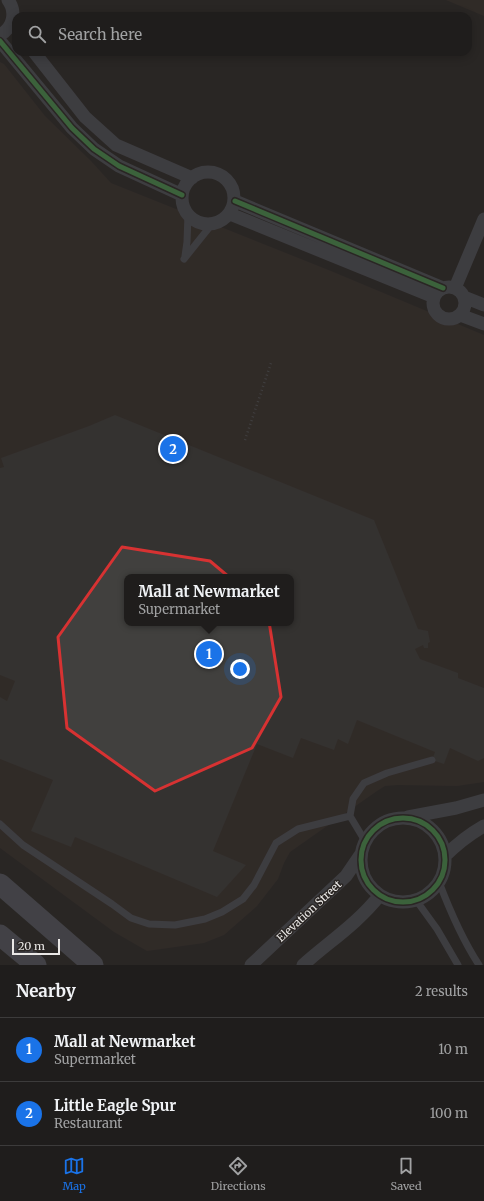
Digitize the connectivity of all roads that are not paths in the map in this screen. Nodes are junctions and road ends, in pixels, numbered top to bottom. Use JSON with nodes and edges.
{"nodes":[{"id":1,"x":8,"y":0,"type":"edge"},
{"id":2,"x":13,"y":12,"type":"edge"},
{"id":3,"x":12,"y":27,"type":"edge"},
{"id":4,"x":0,"y":35,"type":"edge"},
{"id":5,"x":0,"y":41,"type":"edge"},
{"id":6,"x":12,"y":56,"type":"edge"},
{"id":7,"x":12,"y":56,"type":"edge"},
{"id":8,"x":37,"y":56,"type":"edge"},
{"id":9,"x":192,"y":178,"type":"junction"},
{"id":10,"x":182,"y":195,"type":"junction"},
{"id":11,"x":235,"y":201,"type":"junction"},
{"id":12,"x":230,"y":214,"type":"junction"},
{"id":13,"x":188,"y":215,"type":"junction"},
{"id":14,"x":484,"y":219,"type":"edge"},
{"id":15,"x":212,"y":224,"type":"junction"},
{"id":16,"x":449,"y":292,"type":"junction"},
{"id":17,"x":484,"y":305,"type":"edge"},
{"id":18,"x":460,"y":315,"type":"junction"},
{"id":19,"x":484,"y":324,"type":"edge"},
{"id":20,"x":432,"y":760,"type":"dead end"},
{"id":21,"x":484,"y":800,"type":"edge"},
{"id":22,"x":350,"y":816,"type":"junction"},
{"id":23,"x":402,"y":818,"type":"junction"},
{"id":24,"x":0,"y":824,"type":"edge"},
{"id":25,"x":484,"y":826,"type":"edge"},
{"id":26,"x":365,"y":841,"type":"junction"},
{"id":27,"x":361,"y":854,"type":"junction"},
{"id":28,"x":445,"y":856,"type":"junction"},
{"id":29,"x":439,"y":882,"type":"junction"},
{"id":30,"x":0,"y":884,"type":"edge"},
{"id":31,"x":380,"y":895,"type":"junction"},
{"id":32,"x":416,"y":900,"type":"junction"},
{"id":33,"x":28,"y":909,"type":"junction"},
{"id":34,"x":0,"y":935,"type":"edge"},
{"id":35,"x":36,"y":965,"type":"edge"},
{"id":36,"x":93,"y":965,"type":"edge"},
{"id":37,"x":109,"y":965,"type":"edge"},
{"id":38,"x":251,"y":965,"type":"edge"},
{"id":39,"x":303,"y":965,"type":"edge"},
{"id":40,"x":458,"y":965,"type":"edge"},
{"id":41,"x":479,"y":965,"type":"edge"}],
"edges":[{"from":1,"to":2,"type":"street"},
{"from":3,"to":4,"type":"street"},
{"from":5,"to":7,"type":"street"},
{"from":6,"to":10,"type":"street"},
{"from":8,"to":9,"type":"street"},
{"from":9,"to":10,"type":"street"},
{"from":9,"to":11,"type":"street"},
{"from":10,"to":13,"type":"street"},
{"from":11,"to":12,"type":"street"},
{"from":11,"to":16,"type":"street"},
{"from":12,"to":15,"type":"street"},
{"from":12,"to":16,"type":"street"},
{"from":13,"to":15,"type":"street"},
{"from":13,"to":15,"type":"lane"},
{"from":14,"to":16,"type":"street"},
{"from":16,"to":17,"type":"street"},
{"from":16,"to":18,"type":"street"},
{"from":16,"to":18,"type":"street"},
{"from":18,"to":19,"type":"street"},
{"from":20,"to":22,"type":"lane"},
{"from":21,"to":23,"type":"street","name":"Elevation Street"},
{"from":22,"to":24,"type":"lane"},
{"from":22,"to":26,"type":"lane"},
{"from":23,"to":26,"type":"street","name":"Elevation Street"},
{"from":23,"to":28,"type":"street","name":"Elevation Street"},
{"from":25,"to":28,"type":"street"},
{"from":26,"to":27,"type":"street","name":"Elevation Street"},
{"from":27,"to":31,"type":"street","name":"Elevation Street"},
{"from":27,"to":38,"type":"street","name":"Elevation Street"},
{"from":28,"to":29,"type":"street","name":"Elevation Street"},
{"from":29,"to":32,"type":"street"},
{"from":29,"to":41,"type":"lane"},
{"from":30,"to":33,"type":"main road"},
{"from":31,"to":32,"type":"street","name":"Elevation Street"},
{"from":31,"to":39,"type":"street"},
{"from":32,"to":40,"type":"lane"},
{"from":33,"to":36,"type":"main road"},
{"from":33,"to":37,"type":"main road"},
{"from":34,"to":35,"type":"main road"}]}
